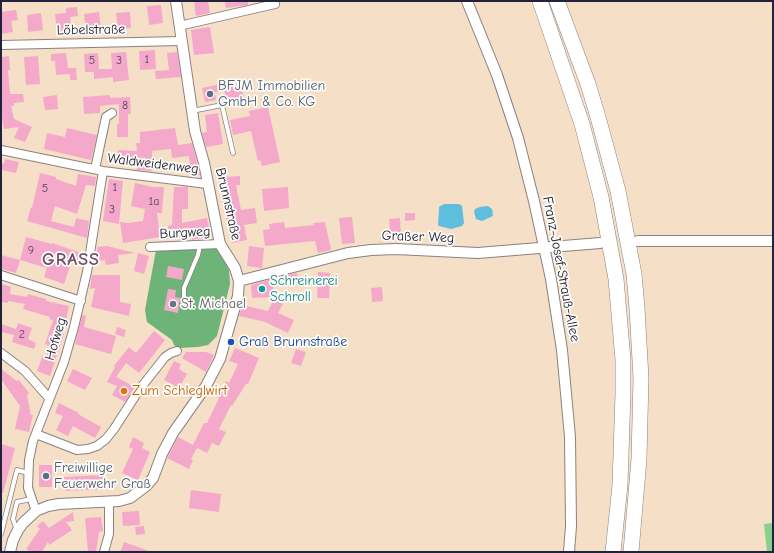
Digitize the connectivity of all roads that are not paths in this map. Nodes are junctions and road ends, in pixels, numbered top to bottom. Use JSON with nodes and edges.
{"nodes":[{"id":1,"x":176,"y":1,"type":"edge"},
{"id":2,"x":467,"y":1,"type":"edge"},
{"id":3,"x":540,"y":1,"type":"edge"},
{"id":4,"x":557,"y":1,"type":"edge"},
{"id":5,"x":274,"y":4,"type":"dead end"},
{"id":6,"x":180,"y":26,"type":"junction"},
{"id":7,"x":181,"y":41,"type":"junction"},
{"id":8,"x":1,"y":45,"type":"edge"},
{"id":9,"x":191,"y":111,"type":"junction"},
{"id":10,"x":112,"y":114,"type":"dead end"},
{"id":11,"x":1,"y":150,"type":"edge"},
{"id":12,"x":233,"y":153,"type":"dead end"},
{"id":13,"x":99,"y":170,"type":"junction"},
{"id":14,"x":208,"y":184,"type":"junction"},
{"id":15,"x":638,"y":241,"type":"dead end"},
{"id":16,"x":773,"y":241,"type":"edge"},
{"id":17,"x":600,"y":243,"type":"dead end"},
{"id":18,"x":220,"y":244,"type":"junction"},
{"id":19,"x":200,"y":245,"type":"junction"},
{"id":20,"x":150,"y":248,"type":"dead end"},
{"id":21,"x":544,"y":248,"type":"junction"},
{"id":22,"x":1,"y":275,"type":"edge"},
{"id":23,"x":239,"y":281,"type":"junction"},
{"id":24,"x":184,"y":299,"type":"dead end"},
{"id":25,"x":81,"y":301,"type":"junction"},
{"id":26,"x":177,"y":351,"type":"dead end"},
{"id":27,"x":1,"y":353,"type":"edge"},
{"id":28,"x":49,"y":398,"type":"junction"},
{"id":29,"x":36,"y":434,"type":"junction"},
{"id":30,"x":28,"y":474,"type":"junction"},
{"id":31,"x":31,"y":499,"type":"junction"},
{"id":32,"x":109,"y":503,"type":"junction"},
{"id":33,"x":36,"y":511,"type":"junction"},
{"id":34,"x":18,"y":530,"type":"junction"},
{"id":35,"x":1,"y":534,"type":"edge"},
{"id":36,"x":10,"y":552,"type":"edge"},
{"id":37,"x":104,"y":552,"type":"edge"},
{"id":38,"x":569,"y":552,"type":"edge"},
{"id":39,"x":613,"y":552,"type":"edge"},
{"id":40,"x":631,"y":552,"type":"edge"}],
"edges":[{"from":1,"to":6,"type":"street","name":"Brunnstraße"},
{"from":2,"to":21,"type":"street","name":"Franz-Josef-Strauß-Allee"},
{"from":3,"to":39,"type":"highway"},
{"from":4,"to":40,"type":"highway"},
{"from":5,"to":6,"type":"street"},
{"from":6,"to":7,"type":"street","name":"Brunnstraße"},
{"from":7,"to":8,"type":"street","name":"Löbelstraße"},
{"from":7,"to":9,"type":"street","name":"Brunnstraße"},
{"from":9,"to":12,"type":"lane"},
{"from":9,"to":14,"type":"street","name":"Brunnstraße"},
{"from":10,"to":13,"type":"street","name":"Waldweidenweg"},
{"from":11,"to":13,"type":"street","name":"Waldweidenweg"},
{"from":13,"to":14,"type":"street","name":"Waldweidenweg"},
{"from":13,"to":25,"type":"street","name":"Hofweg"},
{"from":14,"to":18,"type":"street","name":"Brunnstraße"},
{"from":15,"to":16,"type":"street"},
{"from":17,"to":21,"type":"street","name":"Graßer Weg"},
{"from":18,"to":19,"type":"street","name":"Burgweg"},
{"from":18,"to":23,"type":"street","name":"Brunnstraße"},
{"from":19,"to":20,"type":"street","name":"Burgweg"},
{"from":19,"to":24,"type":"lane"},
{"from":21,"to":23,"type":"street","name":"Graßer Weg"},
{"from":21,"to":38,"type":"street","name":"Franz-Josef-Strauß-Allee"},
{"from":22,"to":25,"type":"street"},
{"from":23,"to":32,"type":"street","name":"Brunnstraße"},
{"from":25,"to":28,"type":"street","name":"Hofweg"},
{"from":26,"to":29,"type":"street"},
{"from":27,"to":28,"type":"street"},
{"from":28,"to":29,"type":"street","name":"Hofweg"},
{"from":29,"to":30,"type":"street","name":"Hofweg"},
{"from":30,"to":31,"type":"street","name":"Hofweg"},
{"from":30,"to":35,"type":"lane"},
{"from":31,"to":33,"type":"street","name":"Hofweg"},
{"from":31,"to":34,"type":"lane"},
{"from":32,"to":33,"type":"street","name":"Brunnstraße"},
{"from":32,"to":37,"type":"street"},
{"from":33,"to":34,"type":"street","name":"Brunnstraße"},
{"from":34,"to":36,"type":"street","name":"Brunnstraße"}]}
